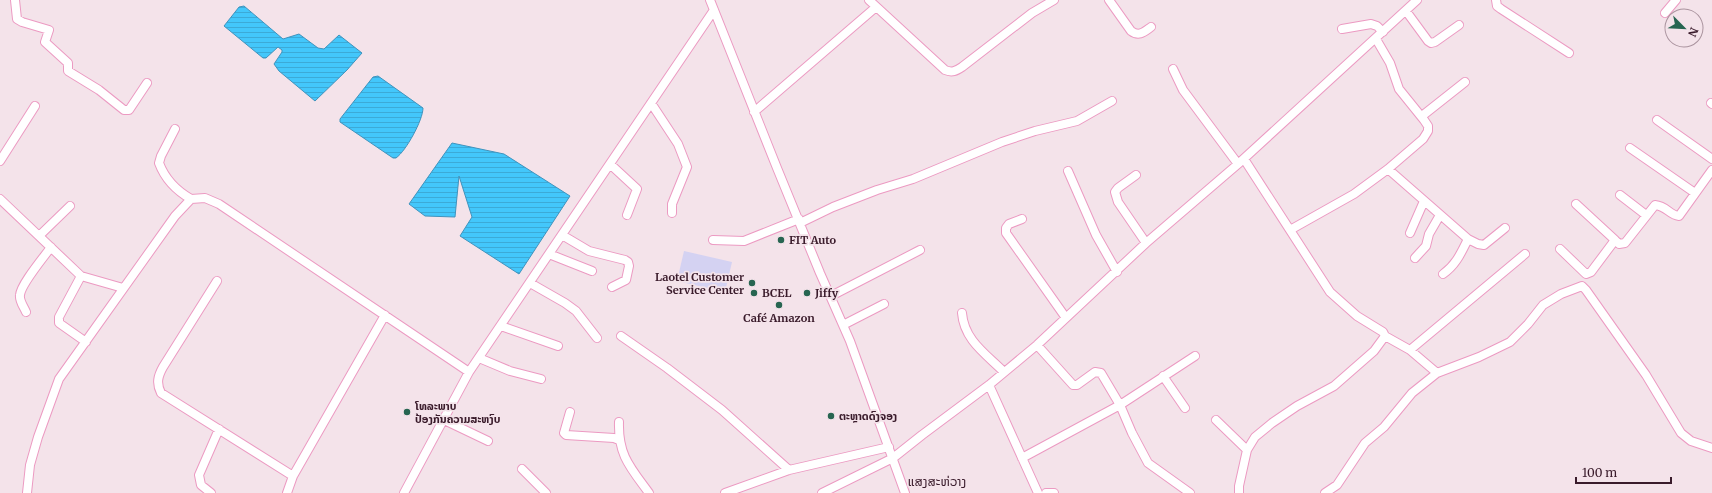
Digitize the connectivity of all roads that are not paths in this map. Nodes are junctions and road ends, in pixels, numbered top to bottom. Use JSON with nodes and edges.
{"nodes":[{"id":1,"x":15,"y":0,"type":"edge"},
{"id":2,"x":710,"y":0,"type":"edge"},
{"id":3,"x":869,"y":0,"type":"edge"},
{"id":4,"x":1054,"y":0,"type":"edge"},
{"id":5,"x":1109,"y":0,"type":"edge"},
{"id":6,"x":1417,"y":0,"type":"edge"},
{"id":7,"x":1496,"y":0,"type":"edge"},
{"id":8,"x":1676,"y":0,"type":"edge"},
{"id":9,"x":876,"y":7,"type":"junction"},
{"id":10,"x":1670,"y":8,"type":"edge"},
{"id":11,"x":714,"y":10,"type":"junction"},
{"id":12,"x":1406,"y":11,"type":"junction"},
{"id":13,"x":1459,"y":25,"type":"dead end"},
{"id":14,"x":1151,"y":27,"type":"dead end"},
{"id":15,"x":1342,"y":29,"type":"dead end"},
{"id":16,"x":1383,"y":32,"type":"junction"},
{"id":17,"x":1376,"y":39,"type":"junction"},
{"id":18,"x":1569,"y":53,"type":"dead end"},
{"id":19,"x":1173,"y":69,"type":"dead end"},
{"id":20,"x":1465,"y":82,"type":"dead end"},
{"id":21,"x":147,"y":83,"type":"dead end"},
{"id":22,"x":1112,"y":101,"type":"dead end"},
{"id":23,"x":651,"y":103,"type":"junction"},
{"id":24,"x":35,"y":106,"type":"dead end"},
{"id":25,"x":754,"y":112,"type":"junction"},
{"id":26,"x":1422,"y":116,"type":"junction"},
{"id":27,"x":1657,"y":120,"type":"dead end"},
{"id":28,"x":175,"y":129,"type":"dead end"},
{"id":29,"x":1630,"y":148,"type":"dead end"},
{"id":30,"x":1712,"y":159,"type":"edge"},
{"id":31,"x":0,"y":160,"type":"edge"},
{"id":32,"x":1241,"y":162,"type":"junction"},
{"id":33,"x":610,"y":164,"type":"junction"},
{"id":34,"x":1388,"y":169,"type":"junction"},
{"id":35,"x":1712,"y":170,"type":"edge"},
{"id":36,"x":1068,"y":171,"type":"dead end"},
{"id":37,"x":1136,"y":175,"type":"dead end"},
{"id":38,"x":1695,"y":193,"type":"junction"},
{"id":39,"x":1620,"y":195,"type":"dead end"},
{"id":40,"x":0,"y":199,"type":"edge"},
{"id":41,"x":191,"y":199,"type":"junction"},
{"id":42,"x":1424,"y":201,"type":"junction"},
{"id":43,"x":1576,"y":204,"type":"dead end"},
{"id":44,"x":70,"y":206,"type":"dead end"},
{"id":45,"x":672,"y":213,"type":"dead end"},
{"id":46,"x":1646,"y":214,"type":"junction"},
{"id":47,"x":627,"y":215,"type":"dead end"},
{"id":48,"x":1440,"y":215,"type":"junction"},
{"id":49,"x":1022,"y":219,"type":"dead end"},
{"id":50,"x":799,"y":221,"type":"junction"},
{"id":51,"x":1505,"y":228,"type":"dead end"},
{"id":52,"x":1290,"y":230,"type":"junction"},
{"id":53,"x":1410,"y":233,"type":"dead end"},
{"id":54,"x":562,"y":235,"type":"junction"},
{"id":55,"x":39,"y":236,"type":"junction"},
{"id":56,"x":1468,"y":239,"type":"junction"},
{"id":57,"x":713,"y":240,"type":"dead end"},
{"id":58,"x":1615,"y":240,"type":"junction"},
{"id":59,"x":1146,"y":243,"type":"junction"},
{"id":60,"x":51,"y":248,"type":"junction"},
{"id":61,"x":1560,"y":249,"type":"dead end"},
{"id":62,"x":920,"y":250,"type":"dead end"},
{"id":63,"x":549,"y":254,"type":"junction"},
{"id":64,"x":1525,"y":254,"type":"dead end"},
{"id":65,"x":1415,"y":258,"type":"dead end"},
{"id":66,"x":592,"y":272,"type":"dead end"},
{"id":67,"x":1117,"y":272,"type":"junction"},
{"id":68,"x":1443,"y":274,"type":"dead end"},
{"id":69,"x":81,"y":276,"type":"junction"},
{"id":70,"x":217,"y":282,"type":"dead end"},
{"id":71,"x":530,"y":283,"type":"junction"},
{"id":72,"x":612,"y":287,"type":"dead end"},
{"id":73,"x":123,"y":288,"type":"junction"},
{"id":74,"x":831,"y":296,"type":"junction"},
{"id":75,"x":884,"y":304,"type":"dead end"},
{"id":76,"x":26,"y":312,"type":"dead end"},
{"id":77,"x":962,"y":313,"type":"dead end"},
{"id":78,"x":385,"y":315,"type":"junction"},
{"id":79,"x":1066,"y":318,"type":"junction"},
{"id":80,"x":843,"y":325,"type":"junction"},
{"id":81,"x":501,"y":326,"type":"junction"},
{"id":82,"x":620,"y":336,"type":"dead end"},
{"id":83,"x":1385,"y":336,"type":"junction"},
{"id":84,"x":597,"y":338,"type":"dead end"},
{"id":85,"x":86,"y":342,"type":"junction"},
{"id":86,"x":1038,"y":345,"type":"junction"},
{"id":87,"x":558,"y":346,"type":"dead end"},
{"id":88,"x":1410,"y":350,"type":"junction"},
{"id":89,"x":1195,"y":356,"type":"dead end"},
{"id":90,"x":479,"y":358,"type":"junction"},
{"id":91,"x":469,"y":372,"type":"junction"},
{"id":92,"x":1004,"y":372,"type":"junction"},
{"id":93,"x":1437,"y":373,"type":"junction"},
{"id":94,"x":1163,"y":376,"type":"junction"},
{"id":95,"x":540,"y":379,"type":"dead end"},
{"id":96,"x":989,"y":385,"type":"junction"},
{"id":97,"x":1120,"y":405,"type":"junction"},
{"id":98,"x":1185,"y":408,"type":"dead end"},
{"id":99,"x":570,"y":412,"type":"dead end"},
{"id":100,"x":444,"y":420,"type":"junction"},
{"id":101,"x":1216,"y":420,"type":"dead end"},
{"id":102,"x":619,"y":422,"type":"dead end"},
{"id":103,"x":219,"y":429,"type":"junction"},
{"id":104,"x":619,"y":440,"type":"junction"},
{"id":105,"x":488,"y":441,"type":"dead end"},
{"id":106,"x":889,"y":447,"type":"junction"},
{"id":107,"x":1712,"y":448,"type":"edge"},
{"id":108,"x":1247,"y":450,"type":"junction"},
{"id":109,"x":893,"y":458,"type":"junction"},
{"id":110,"x":1022,"y":458,"type":"junction"},
{"id":111,"x":522,"y":469,"type":"dead end"},
{"id":112,"x":789,"y":470,"type":"junction"},
{"id":113,"x":293,"y":476,"type":"junction"},
{"id":114,"x":1339,"y":489,"type":"edge"},
{"id":115,"x":26,"y":493,"type":"edge"},
{"id":116,"x":211,"y":493,"type":"edge"},
{"id":117,"x":287,"y":493,"type":"edge"},
{"id":118,"x":404,"y":493,"type":"edge"},
{"id":119,"x":546,"y":493,"type":"edge"},
{"id":120,"x":649,"y":493,"type":"edge"},
{"id":121,"x":725,"y":493,"type":"edge"},
{"id":122,"x":822,"y":493,"type":"edge"},
{"id":123,"x":905,"y":493,"type":"edge"},
{"id":124,"x":1038,"y":493,"type":"edge"},
{"id":125,"x":1046,"y":493,"type":"edge"},
{"id":126,"x":1054,"y":493,"type":"edge"},
{"id":127,"x":1190,"y":493,"type":"edge"},
{"id":128,"x":1239,"y":493,"type":"edge"},
{"id":129,"x":1325,"y":493,"type":"edge"}],
"edges":[{"from":1,"to":21,"type":"street"},
{"from":2,"to":11,"type":"street"},
{"from":3,"to":9,"type":"street"},
{"from":4,"to":9,"type":"street"},
{"from":5,"to":14,"type":"street"},
{"from":6,"to":12,"type":"street"},
{"from":7,"to":18,"type":"street"},
{"from":8,"to":10,"type":"street"},
{"from":9,"to":25,"type":"street"},
{"from":11,"to":23,"type":"street"},
{"from":11,"to":25,"type":"street"},
{"from":12,"to":13,"type":"street"},
{"from":12,"to":16,"type":"street"},
{"from":15,"to":16,"type":"street"},
{"from":16,"to":17,"type":"street"},
{"from":17,"to":26,"type":"street"},
{"from":17,"to":32,"type":"street"},
{"from":19,"to":32,"type":"street"},
{"from":20,"to":26,"type":"street"},
{"from":22,"to":50,"type":"street"},
{"from":23,"to":33,"type":"street"},
{"from":23,"to":45,"type":"street"},
{"from":24,"to":31,"type":"street"},
{"from":25,"to":50,"type":"street"},
{"from":26,"to":34,"type":"street"},
{"from":27,"to":30,"type":"street"},
{"from":28,"to":41,"type":"street"},
{"from":29,"to":38,"type":"street"},
{"from":32,"to":52,"type":"street"},
{"from":32,"to":59,"type":"street"},
{"from":33,"to":47,"type":"street"},
{"from":33,"to":54,"type":"street"},
{"from":34,"to":42,"type":"street"},
{"from":34,"to":52,"type":"street"},
{"from":35,"to":38,"type":"street"},
{"from":36,"to":67,"type":"street"},
{"from":37,"to":59,"type":"street"},
{"from":38,"to":46,"type":"street"},
{"from":39,"to":46,"type":"street"},
{"from":40,"to":55,"type":"street"},
{"from":41,"to":73,"type":"street"},
{"from":41,"to":78,"type":"street"},
{"from":42,"to":48,"type":"street"},
{"from":42,"to":53,"type":"street"},
{"from":43,"to":58,"type":"street"},
{"from":44,"to":55,"type":"street"},
{"from":46,"to":58,"type":"street"},
{"from":48,"to":56,"type":"street"},
{"from":48,"to":65,"type":"street"},
{"from":49,"to":79,"type":"street"},
{"from":50,"to":57,"type":"street"},
{"from":50,"to":74,"type":"street"},
{"from":51,"to":56,"type":"street"},
{"from":52,"to":83,"type":"street"},
{"from":54,"to":63,"type":"street"},
{"from":54,"to":72,"type":"street"},
{"from":55,"to":60,"type":"street"},
{"from":56,"to":68,"type":"street"},
{"from":58,"to":61,"type":"street"},
{"from":59,"to":67,"type":"street"},
{"from":60,"to":69,"type":"street"},
{"from":60,"to":76,"type":"street"},
{"from":62,"to":74,"type":"street"},
{"from":63,"to":66,"type":"street"},
{"from":63,"to":71,"type":"street"},
{"from":64,"to":88,"type":"street"},
{"from":67,"to":79,"type":"street"},
{"from":69,"to":73,"type":"street"},
{"from":69,"to":85,"type":"street"},
{"from":70,"to":103,"type":"street"},
{"from":71,"to":81,"type":"street"},
{"from":71,"to":84,"type":"street"},
{"from":73,"to":85,"type":"street"},
{"from":74,"to":80,"type":"street"},
{"from":75,"to":80,"type":"street"},
{"from":77,"to":92,"type":"street"},
{"from":78,"to":91,"type":"street"},
{"from":78,"to":113,"type":"street"},
{"from":79,"to":86,"type":"street"},
{"from":80,"to":106,"type":"street"},
{"from":81,"to":87,"type":"street"},
{"from":81,"to":90,"type":"street"},
{"from":82,"to":112,"type":"street"},
{"from":83,"to":88,"type":"street"},
{"from":83,"to":108,"type":"street"},
{"from":85,"to":115,"type":"street"},
{"from":86,"to":92,"type":"street"},
{"from":86,"to":97,"type":"street"},
{"from":88,"to":93,"type":"street"},
{"from":89,"to":94,"type":"street"},
{"from":90,"to":91,"type":"street"},
{"from":90,"to":95,"type":"street"},
{"from":91,"to":100,"type":"street"},
{"from":92,"to":96,"type":"street"},
{"from":93,"to":107,"type":"street"},
{"from":93,"to":114,"type":"street"},
{"from":94,"to":97,"type":"street"},
{"from":94,"to":98,"type":"street"},
{"from":96,"to":109,"type":"street"},
{"from":96,"to":110,"type":"street"},
{"from":97,"to":110,"type":"street"},
{"from":97,"to":127,"type":"street"},
{"from":99,"to":104,"type":"street"},
{"from":100,"to":105,"type":"street"},
{"from":100,"to":118,"type":"street"},
{"from":101,"to":108,"type":"street"},
{"from":102,"to":104,"type":"street"},
{"from":103,"to":113,"type":"street"},
{"from":103,"to":116,"type":"street"},
{"from":104,"to":120,"type":"street"},
{"from":106,"to":109,"type":"street"},
{"from":106,"to":112,"type":"street"},
{"from":108,"to":128,"type":"street"},
{"from":109,"to":122,"type":"street"},
{"from":109,"to":123,"type":"street"},
{"from":110,"to":124,"type":"street"},
{"from":111,"to":119,"type":"street"},
{"from":112,"to":121,"type":"street"},
{"from":113,"to":117,"type":"street"},
{"from":114,"to":129,"type":"street"},
{"from":125,"to":126,"type":"street"}]}
